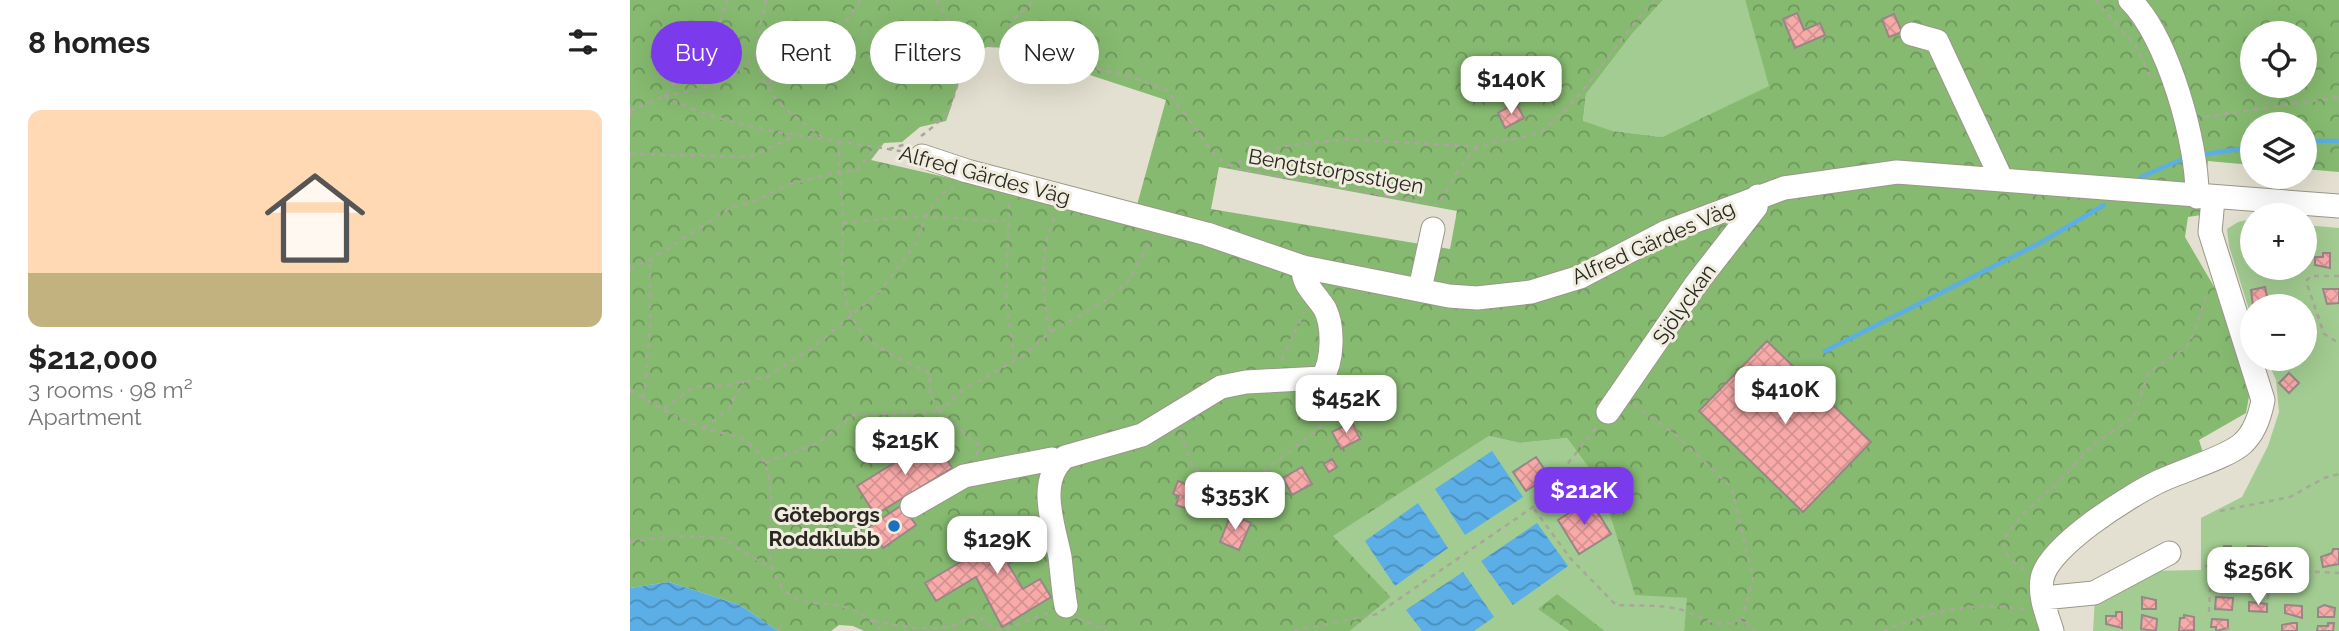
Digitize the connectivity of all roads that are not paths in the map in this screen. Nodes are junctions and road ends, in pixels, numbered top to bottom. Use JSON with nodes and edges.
{"nodes":[{"id":1,"x":2130,"y":0,"type":"edge"},
{"id":2,"x":1912,"y":34,"type":"dead end"},
{"id":3,"x":917,"y":145,"type":"road end"},
{"id":4,"x":2001,"y":178,"type":"junction"},
{"id":5,"x":1758,"y":196,"type":"junction"},
{"id":6,"x":2205,"y":198,"type":"junction"},
{"id":7,"x":2339,"y":206,"type":"edge"},
{"id":8,"x":1433,"y":229,"type":"dead end"},
{"id":9,"x":1303,"y":267,"type":"junction"},
{"id":10,"x":1420,"y":289,"type":"junction"},
{"id":11,"x":1614,"y":404,"type":"road end"},
{"id":12,"x":1058,"y":463,"type":"junction"},
{"id":13,"x":912,"y":506,"type":"dead end"},
{"id":14,"x":2169,"y":553,"type":"dead end"},
{"id":15,"x":2046,"y":605,"type":"edge"},
{"id":16,"x":1066,"y":606,"type":"road end"}],
"edges":[{"from":1,"to":6,"type":"street"},
{"from":2,"to":4,"type":"street"},
{"from":3,"to":9,"type":"street","name":"Alfred Gärdes Väg"},
{"from":4,"to":5,"type":"street","name":"Alfred Gärdes Väg"},
{"from":4,"to":6,"type":"street","name":"Alfred Gärdes Väg"},
{"from":5,"to":10,"type":"street","name":"Alfred Gärdes Väg"},
{"from":5,"to":11,"type":"street","name":"Sjölyckan"},
{"from":6,"to":7,"type":"street","name":"Alfred Gärdes Väg"},
{"from":6,"to":15,"type":"street"},
{"from":8,"to":10,"type":"street"},
{"from":9,"to":10,"type":"street","name":"Alfred Gärdes Väg"},
{"from":9,"to":12,"type":"street"},
{"from":12,"to":13,"type":"street"},
{"from":12,"to":16,"type":"street"},
{"from":14,"to":15,"type":"street"}]}
